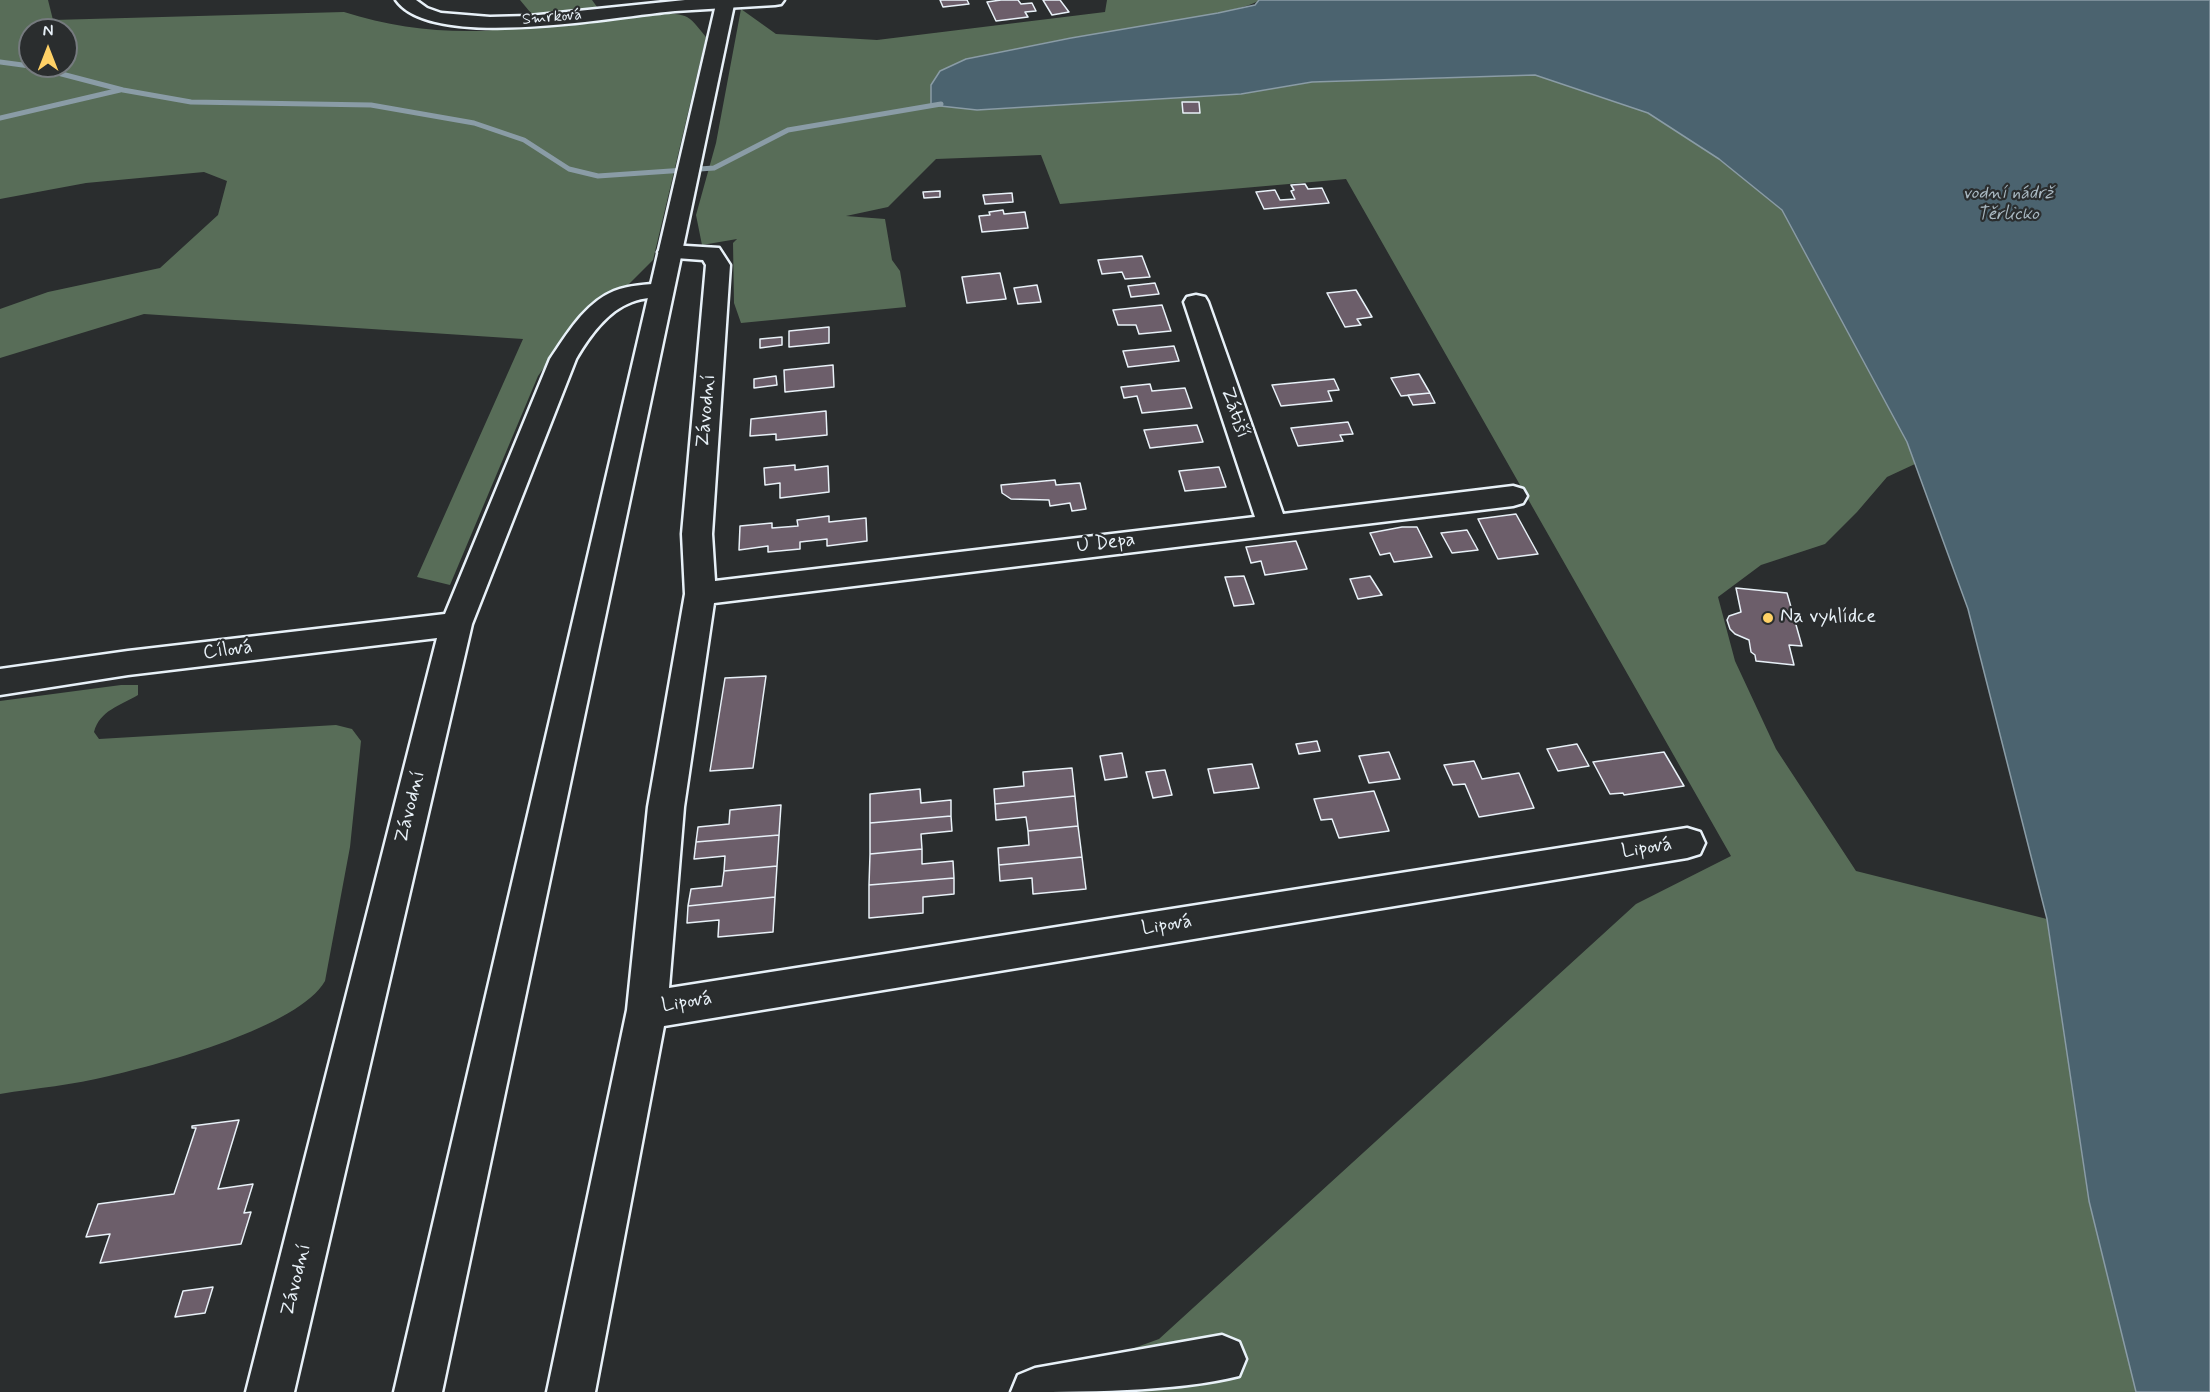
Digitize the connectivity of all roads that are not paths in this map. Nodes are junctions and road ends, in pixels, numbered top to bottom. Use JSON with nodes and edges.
{"nodes":[{"id":1,"x":405,"y":0,"type":"edge"},
{"id":2,"x":775,"y":0,"type":"edge"},
{"id":3,"x":726,"y":2,"type":"edge"},
{"id":4,"x":670,"y":252,"type":"junction"},
{"id":5,"x":661,"y":290,"type":"junction"},
{"id":6,"x":1196,"y":302,"type":"dead end"},
{"id":7,"x":1513,"y":496,"type":"dead end"},
{"id":8,"x":1272,"y":523,"type":"junction"},
{"id":9,"x":700,"y":594,"type":"junction"},
{"id":10,"x":456,"y":624,"type":"junction"},
{"id":11,"x":0,"y":682,"type":"edge"},
{"id":12,"x":1687,"y":843,"type":"dead end"},
{"id":13,"x":647,"y":1010,"type":"junction"},
{"id":14,"x":1222,"y":1359,"type":"dead end"},
{"id":15,"x":270,"y":1392,"type":"edge"},
{"id":16,"x":418,"y":1392,"type":"edge"},
{"id":17,"x":571,"y":1392,"type":"edge"},
{"id":18,"x":1035,"y":1392,"type":"edge"}],
"edges":[{"from":1,"to":3,"type":"street","name":"Smrková"},
{"from":2,"to":3,"type":"street","name":"Smrková"},
{"from":3,"to":4,"type":"street"},
{"from":4,"to":5,"type":"street"},
{"from":4,"to":9,"type":"street","name":"Závodní"},
{"from":5,"to":10,"type":"street","name":"Závodní"},
{"from":5,"to":16,"type":"street"},
{"from":6,"to":8,"type":"street","name":"Zátiší"},
{"from":7,"to":8,"type":"street","name":"U Depa"},
{"from":8,"to":9,"type":"street","name":"U Depa"},
{"from":9,"to":13,"type":"street","name":"Závodní"},
{"from":10,"to":11,"type":"street","name":"Cílová"},
{"from":10,"to":15,"type":"street","name":"Závodní"},
{"from":12,"to":13,"type":"street","name":"Lipová"},
{"from":13,"to":17,"type":"street","name":"Závodní"},
{"from":14,"to":18,"type":"street"}]}
